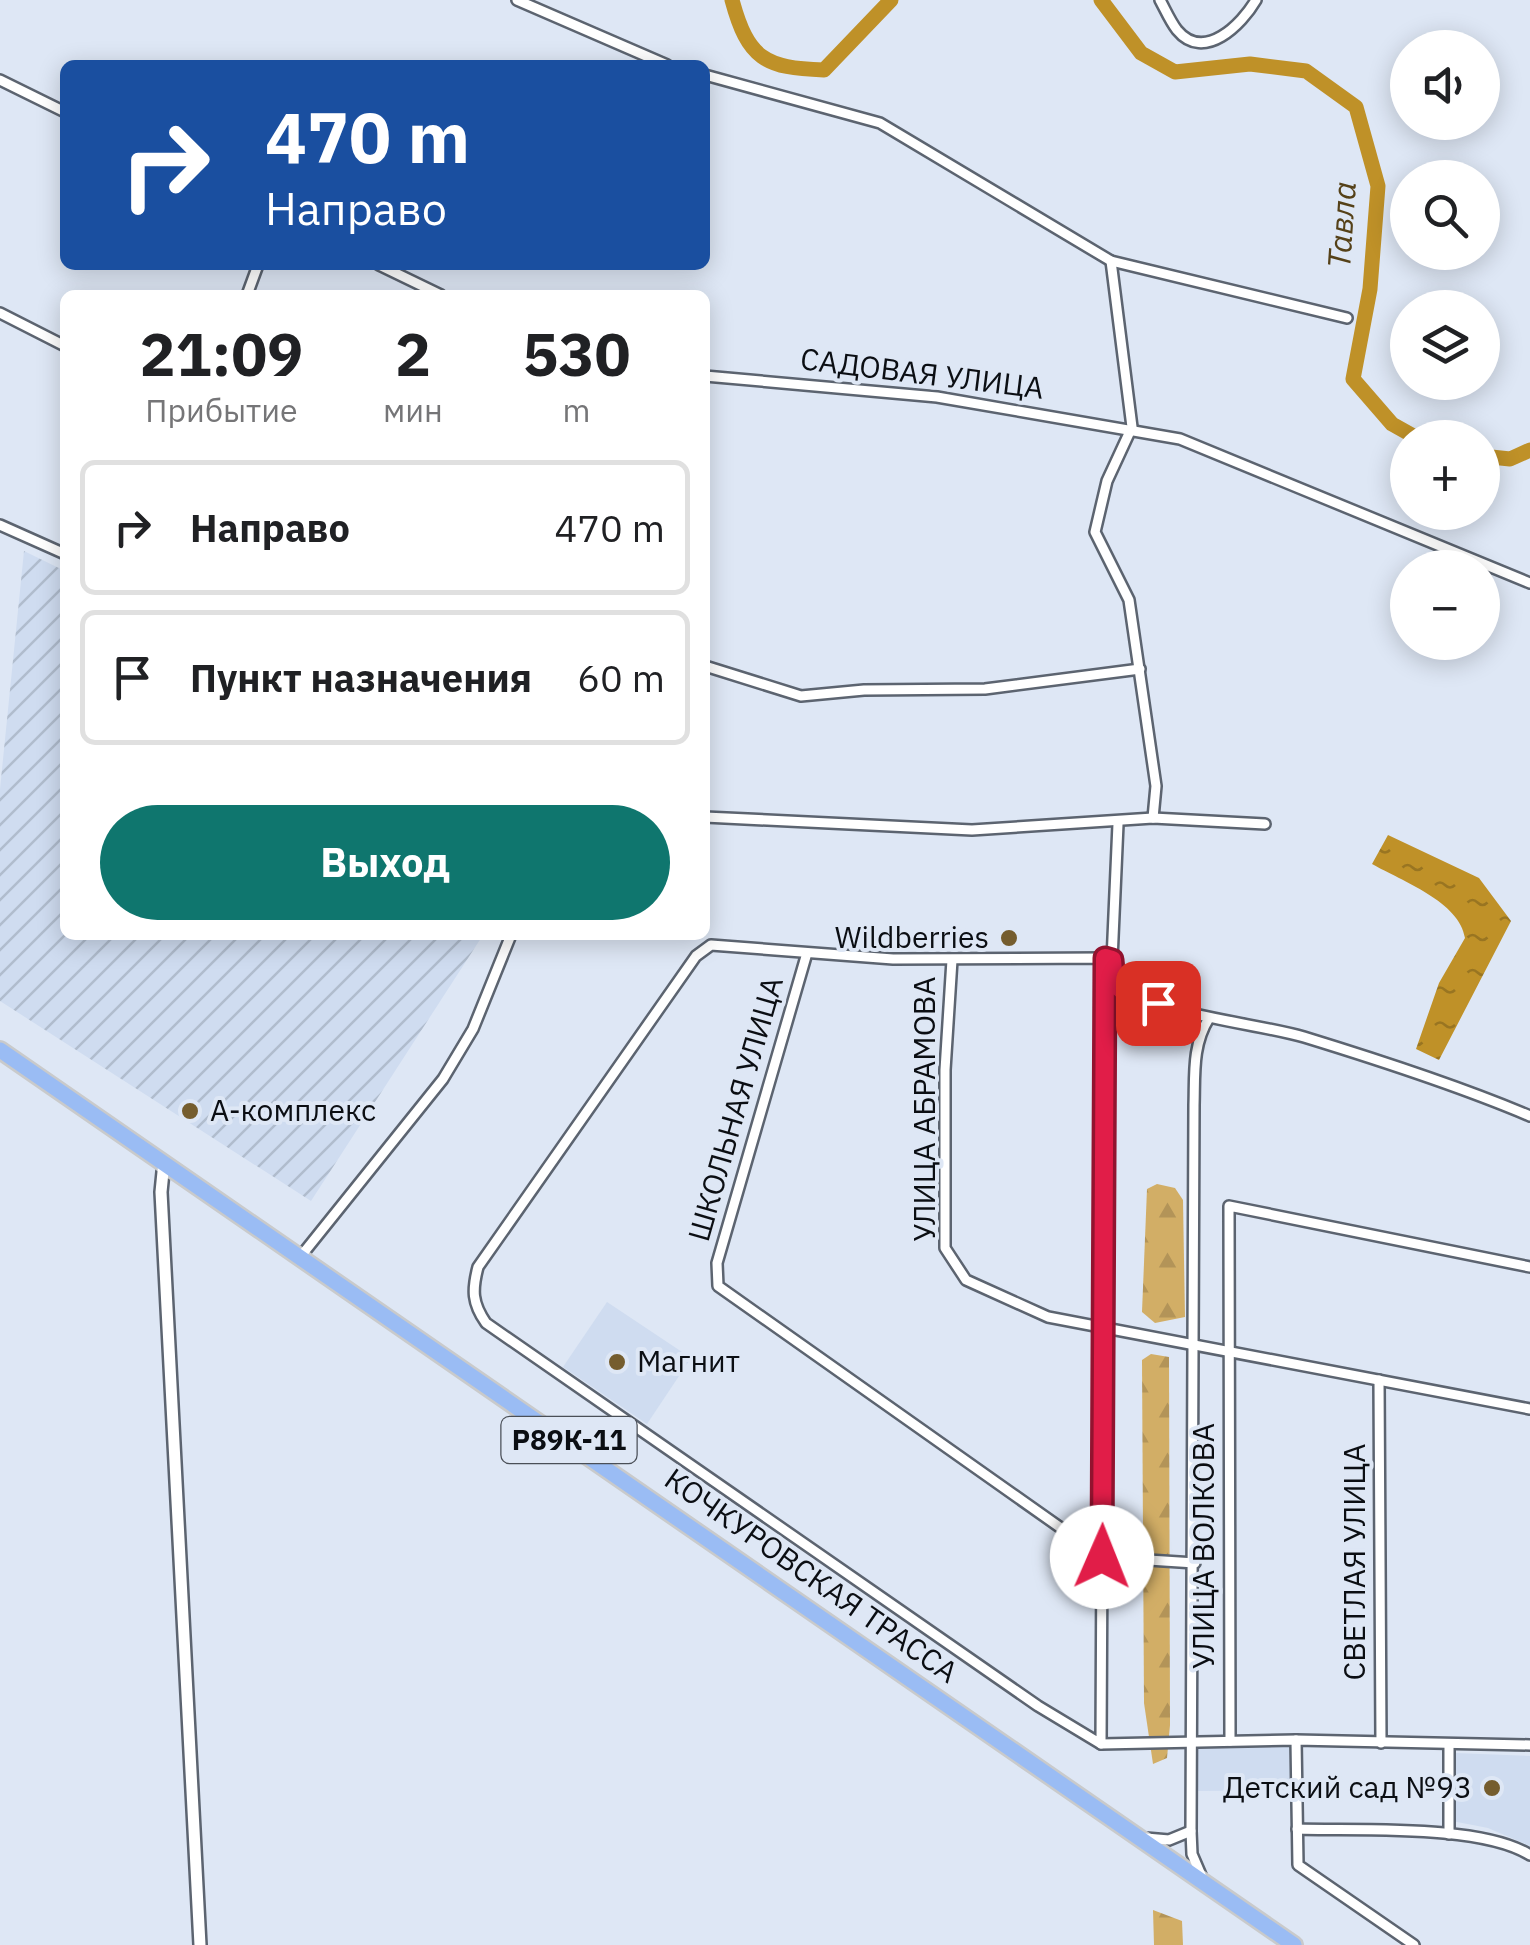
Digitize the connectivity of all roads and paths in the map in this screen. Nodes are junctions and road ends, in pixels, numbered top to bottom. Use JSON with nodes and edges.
{"nodes":[{"id":1,"x":517,"y":0,"type":"edge"},
{"id":2,"x":1160,"y":0,"type":"edge"},
{"id":3,"x":1256,"y":0,"type":"edge"},
{"id":4,"x":655,"y":60,"type":"edge"},
{"id":5,"x":710,"y":77,"type":"edge"},
{"id":6,"x":0,"y":80,"type":"edge"},
{"id":7,"x":60,"y":110,"type":"edge"},
{"id":8,"x":1111,"y":261,"type":"junction"},
{"id":9,"x":388,"y":270,"type":"edge"},
{"id":10,"x":430,"y":290,"type":"edge"},
{"id":11,"x":0,"y":313,"type":"edge"},
{"id":12,"x":1347,"y":318,"type":"dead end"},
{"id":13,"x":60,"y":343,"type":"edge"},
{"id":14,"x":710,"y":376,"type":"edge"},
{"id":15,"x":1132,"y":427,"type":"junction"},
{"id":16,"x":0,"y":525,"type":"edge"},
{"id":17,"x":60,"y":552,"type":"edge"},
{"id":18,"x":1530,"y":583,"type":"edge"},
{"id":19,"x":710,"y":668,"type":"edge"},
{"id":20,"x":1140,"y":668,"type":"junction"},
{"id":21,"x":710,"y":817,"type":"edge"},
{"id":22,"x":1153,"y":818,"type":"junction"},
{"id":23,"x":1118,"y":824,"type":"junction"},
{"id":24,"x":1265,"y":824,"type":"dead end"},
{"id":25,"x":509,"y":940,"type":"edge"},
{"id":26,"x":807,"y":953,"type":"junction"},
{"id":27,"x":1108,"y":959,"type":"junction"},
{"id":28,"x":952,"y":960,"type":"junction"},
{"id":29,"x":1209,"y":1018,"type":"junction"},
{"id":30,"x":0,"y":1050,"type":"edge"},
{"id":31,"x":1530,"y":1116,"type":"edge"},
{"id":32,"x":164,"y":1162,"type":"junction"},
{"id":33,"x":301,"y":1256,"type":"junction"},
{"id":34,"x":1530,"y":1267,"type":"edge"},
{"id":35,"x":1101,"y":1327,"type":"junction"},
{"id":36,"x":1195,"y":1345,"type":"junction"},
{"id":37,"x":1228,"y":1351,"type":"junction"},
{"id":38,"x":1379,"y":1380,"type":"junction"},
{"id":39,"x":1530,"y":1409,"type":"edge"},
{"id":40,"x":1102,"y":1557,"type":"junction"},
{"id":41,"x":1195,"y":1563,"type":"junction"},
{"id":42,"x":1296,"y":1740,"type":"junction"},
{"id":43,"x":1190,"y":1741,"type":"junction"},
{"id":44,"x":1230,"y":1741,"type":"junction"},
{"id":45,"x":1380,"y":1743,"type":"junction"},
{"id":46,"x":1100,"y":1744,"type":"junction"},
{"id":47,"x":1530,"y":1744,"type":"edge"},
{"id":48,"x":1449,"y":1745,"type":"junction"},
{"id":49,"x":1297,"y":1828,"type":"junction"},
{"id":50,"x":1191,"y":1831,"type":"junction"},
{"id":51,"x":1449,"y":1834,"type":"junction"},
{"id":52,"x":1135,"y":1835,"type":"junction"},
{"id":53,"x":1530,"y":1855,"type":"edge"},
{"id":54,"x":1175,"y":1863,"type":"junction"},
{"id":55,"x":1244,"y":1910,"type":"junction"},
{"id":56,"x":200,"y":1945,"type":"edge"},
{"id":57,"x":1294,"y":1945,"type":"edge"},
{"id":58,"x":1414,"y":1945,"type":"edge"}],
"edges":[{"from":1,"to":4,"type":"street"},
{"from":2,"to":3,"type":"street"},
{"from":5,"to":8,"type":"street"},
{"from":6,"to":7,"type":"street"},
{"from":8,"to":12,"type":"street"},
{"from":8,"to":15,"type":"street"},
{"from":9,"to":10,"type":"street"},
{"from":11,"to":13,"type":"street"},
{"from":14,"to":15,"type":"street","name":"САДОВАЯ УЛИЦА"},
{"from":15,"to":18,"type":"street","name":"САДОВАЯ УЛИЦА"},
{"from":15,"to":20,"type":"street"},
{"from":16,"to":17,"type":"street"},
{"from":19,"to":20,"type":"street"},
{"from":20,"to":22,"type":"street"},
{"from":21,"to":23,"type":"street"},
{"from":22,"to":23,"type":"street"},
{"from":22,"to":24,"type":"street"},
{"from":23,"to":27,"type":"street"},
{"from":25,"to":33,"type":"street"},
{"from":26,"to":28,"type":"street","name":"ШКОЛЬНАЯ УЛИЦА"},
{"from":26,"to":40,"type":"street","name":"ШКОЛЬНАЯ УЛИЦА"},
{"from":26,"to":46,"type":"street"},
{"from":27,"to":28,"type":"street","name":"ШКОЛЬНАЯ УЛИЦА"},
{"from":27,"to":29,"type":"street"},
{"from":27,"to":35,"type":"street"},
{"from":28,"to":35,"type":"street","name":"УЛИЦА АБРАМОВА"},
{"from":29,"to":31,"type":"street"},
{"from":29,"to":36,"type":"street"},
{"from":30,"to":32,"type":"main road","name":"КОЧКУРОВСКАЯ ТРАССА","number":"Р89К-11"},
{"from":32,"to":33,"type":"main road","name":"КОЧКУРОВСКАЯ ТРАССА","number":"Р89К-11"},
{"from":32,"to":56,"type":"street"},
{"from":33,"to":52,"type":"main road","name":"КОЧКУРОВСКАЯ ТРАССА","number":"Р89К-11"},
{"from":34,"to":37,"type":"street"},
{"from":35,"to":36,"type":"street","name":"УЛИЦА АБРАМОВА"},
{"from":35,"to":40,"type":"street"},
{"from":36,"to":37,"type":"street","name":"УЛИЦА АБРАМОВА"},
{"from":36,"to":41,"type":"street"},
{"from":37,"to":38,"type":"street","name":"УЛИЦА АБРАМОВА"},
{"from":37,"to":44,"type":"street","name":"УЛИЦА ВОЛКОВА"},
{"from":38,"to":39,"type":"street","name":"УЛИЦА АБРАМОВА"},
{"from":38,"to":45,"type":"street","name":"СВЕТЛАЯ УЛИЦА"},
{"from":40,"to":41,"type":"street"},
{"from":40,"to":46,"type":"street"},
{"from":41,"to":43,"type":"street"},
{"from":42,"to":44,"type":"street"},
{"from":42,"to":45,"type":"street"},
{"from":42,"to":49,"type":"street"},
{"from":43,"to":44,"type":"street"},
{"from":43,"to":46,"type":"street"},
{"from":43,"to":50,"type":"street"},
{"from":45,"to":48,"type":"street"},
{"from":47,"to":48,"type":"street"},
{"from":48,"to":51,"type":"street"},
{"from":49,"to":51,"type":"street"},
{"from":49,"to":58,"type":"street"},
{"from":50,"to":52,"type":"street"},
{"from":50,"to":54,"type":"street"},
{"from":50,"to":55,"type":"street"},
{"from":51,"to":53,"type":"street"},
{"from":52,"to":54,"type":"main road","name":"КОЧКУРОВСКАЯ ТРАССА","number":"Р89К-11"},
{"from":54,"to":55,"type":"main road","name":"КОЧКУРОВСКАЯ ТРАССА","number":"Р89К-11"},
{"from":55,"to":57,"type":"main road","name":"КОЧКУРОВСКАЯ ТРАССА","number":"Р89К-11"}]}
